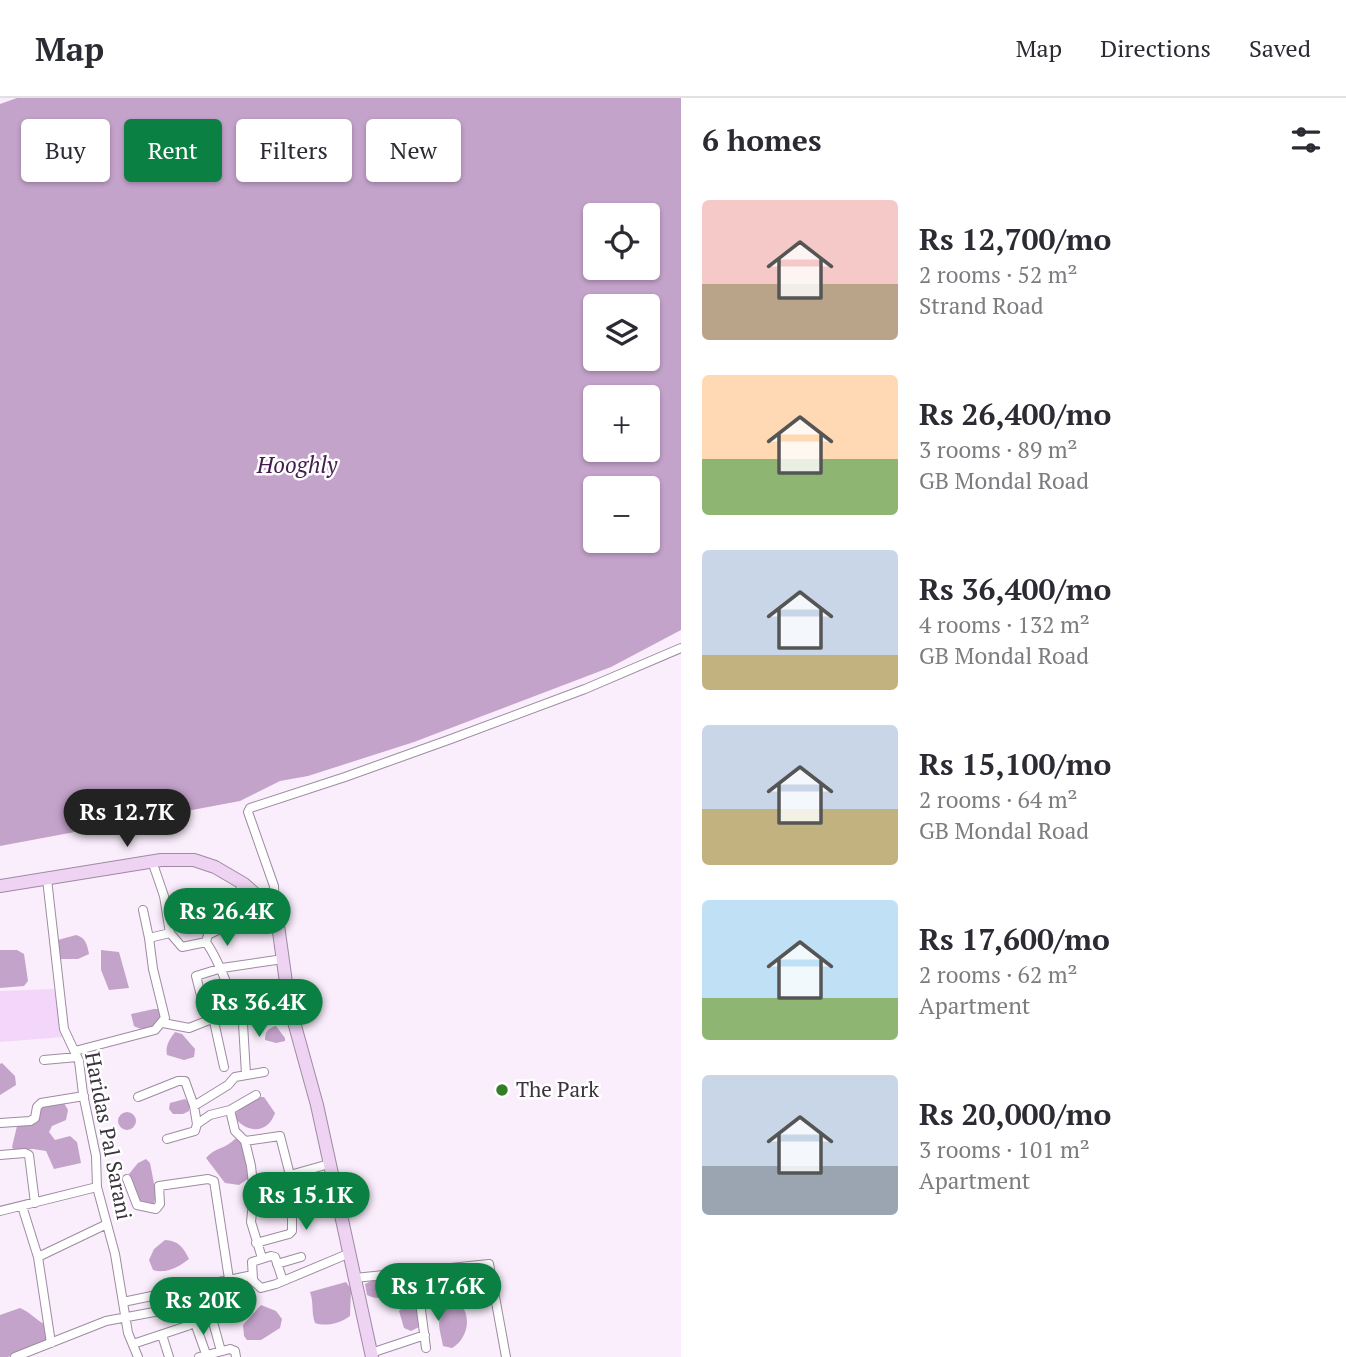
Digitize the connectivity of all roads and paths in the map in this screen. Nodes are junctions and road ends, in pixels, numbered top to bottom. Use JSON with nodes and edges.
{"nodes":[{"id":1,"x":681,"y":648,"type":"edge"},
{"id":2,"x":152,"y":861,"type":"junction"},
{"id":3,"x":47,"y":879,"type":"junction"},
{"id":4,"x":244,"y":884,"type":"junction"},
{"id":5,"x":0,"y":886,"type":"edge"},
{"id":6,"x":167,"y":907,"type":"junction"},
{"id":7,"x":143,"y":910,"type":"dead end"},
{"id":8,"x":275,"y":914,"type":"junction"},
{"id":9,"x":246,"y":916,"type":"dead end"},
{"id":10,"x":170,"y":933,"type":"junction"},
{"id":11,"x":149,"y":939,"type":"junction"},
{"id":12,"x":206,"y":942,"type":"junction"},
{"id":13,"x":283,"y":959,"type":"junction"},
{"id":14,"x":222,"y":968,"type":"junction"},
{"id":15,"x":286,"y":985,"type":"junction"},
{"id":16,"x":240,"y":1007,"type":"junction"},
{"id":17,"x":210,"y":1018,"type":"junction"},
{"id":18,"x":163,"y":1023,"type":"junction"},
{"id":19,"x":76,"y":1054,"type":"junction"},
{"id":20,"x":44,"y":1060,"type":"dead end"},
{"id":21,"x":224,"y":1067,"type":"dead end"},
{"id":22,"x":264,"y":1072,"type":"dead end"},
{"id":23,"x":246,"y":1074,"type":"junction"},
{"id":24,"x":256,"y":1095,"type":"dead end"},
{"id":25,"x":84,"y":1096,"type":"junction"},
{"id":26,"x":138,"y":1097,"type":"dead end"},
{"id":27,"x":194,"y":1105,"type":"junction"},
{"id":28,"x":230,"y":1110,"type":"junction"},
{"id":29,"x":0,"y":1124,"type":"edge"},
{"id":30,"x":197,"y":1124,"type":"junction"},
{"id":31,"x":167,"y":1139,"type":"dead end"},
{"id":32,"x":245,"y":1141,"type":"junction"},
{"id":33,"x":0,"y":1155,"type":"edge"},
{"id":34,"x":329,"y":1164,"type":"junction"},
{"id":35,"x":290,"y":1175,"type":"junction"},
{"id":36,"x":127,"y":1179,"type":"dead end"},
{"id":37,"x":97,"y":1187,"type":"junction"},
{"id":38,"x":35,"y":1203,"type":"junction"},
{"id":39,"x":22,"y":1206,"type":"junction"},
{"id":40,"x":0,"y":1211,"type":"edge"},
{"id":41,"x":107,"y":1224,"type":"junction"},
{"id":42,"x":256,"y":1242,"type":"junction"},
{"id":43,"x":350,"y":1253,"type":"junction"},
{"id":44,"x":38,"y":1257,"type":"junction"},
{"id":45,"x":301,"y":1257,"type":"dead end"},
{"id":46,"x":262,"y":1258,"type":"junction"},
{"id":47,"x":277,"y":1264,"type":"junction"},
{"id":48,"x":492,"y":1278,"type":"junction"},
{"id":49,"x":229,"y":1279,"type":"junction"},
{"id":50,"x":253,"y":1279,"type":"junction"},
{"id":51,"x":355,"y":1279,"type":"junction"},
{"id":52,"x":283,"y":1281,"type":"junction"},
{"id":53,"x":213,"y":1282,"type":"junction"},
{"id":54,"x":446,"y":1282,"type":"dead end"},
{"id":55,"x":420,"y":1302,"type":"dead end"},
{"id":56,"x":123,"y":1303,"type":"junction"},
{"id":57,"x":170,"y":1309,"type":"dead end"},
{"id":58,"x":211,"y":1315,"type":"junction"},
{"id":59,"x":126,"y":1319,"type":"junction"},
{"id":60,"x":195,"y":1323,"type":"junction"},
{"id":61,"x":162,"y":1335,"type":"junction"},
{"id":62,"x":425,"y":1335,"type":"junction"},
{"id":63,"x":51,"y":1343,"type":"junction"},
{"id":64,"x":133,"y":1344,"type":"junction"},
{"id":65,"x":426,"y":1348,"type":"dead end"},
{"id":66,"x":221,"y":1351,"type":"junction"},
{"id":67,"x":371,"y":1355,"type":"edge"},
{"id":68,"x":202,"y":1356,"type":"edge"},
{"id":69,"x":15,"y":1357,"type":"edge"},
{"id":70,"x":138,"y":1357,"type":"edge"},
{"id":71,"x":169,"y":1357,"type":"edge"},
{"id":72,"x":236,"y":1357,"type":"edge"},
{"id":73,"x":506,"y":1357,"type":"edge"}],
"edges":[{"from":1,"to":8,"type":"street"},
{"from":2,"to":3,"type":"street"},
{"from":2,"to":4,"type":"street"},
{"from":2,"to":6,"type":"street"},
{"from":3,"to":5,"type":"street"},
{"from":3,"to":19,"type":"street","name":"Haridas Pal Sarani"},
{"from":4,"to":6,"type":"street"},
{"from":4,"to":8,"type":"street"},
{"from":6,"to":10,"type":"street"},
{"from":7,"to":11,"type":"street"},
{"from":8,"to":13,"type":"street"},
{"from":9,"to":12,"type":"street"},
{"from":10,"to":11,"type":"street"},
{"from":10,"to":12,"type":"street"},
{"from":11,"to":18,"type":"street"},
{"from":12,"to":14,"type":"street"},
{"from":13,"to":14,"type":"street"},
{"from":13,"to":15,"type":"street"},
{"from":14,"to":16,"type":"street"},
{"from":14,"to":17,"type":"street"},
{"from":15,"to":16,"type":"street"},
{"from":15,"to":34,"type":"street"},
{"from":16,"to":17,"type":"street"},
{"from":16,"to":23,"type":"street"},
{"from":17,"to":18,"type":"street"},
{"from":17,"to":21,"type":"street"},
{"from":18,"to":19,"type":"street"},
{"from":19,"to":20,"type":"street"},
{"from":19,"to":25,"type":"street","name":"Haridas Pal Sarani"},
{"from":22,"to":23,"type":"street"},
{"from":23,"to":27,"type":"street"},
{"from":24,"to":28,"type":"street"},
{"from":25,"to":29,"type":"street"},
{"from":25,"to":37,"type":"street","name":"Haridas Pal Sarani"},
{"from":26,"to":27,"type":"street"},
{"from":27,"to":30,"type":"street"},
{"from":28,"to":30,"type":"street"},
{"from":28,"to":32,"type":"street"},
{"from":30,"to":31,"type":"street"},
{"from":32,"to":35,"type":"street"},
{"from":32,"to":42,"type":"street"},
{"from":33,"to":38,"type":"street"},
{"from":34,"to":35,"type":"street"},
{"from":34,"to":43,"type":"street"},
{"from":35,"to":42,"type":"street"},
{"from":36,"to":49,"type":"street"},
{"from":37,"to":38,"type":"street"},
{"from":37,"to":41,"type":"street","name":"Haridas Pal Sarani"},
{"from":38,"to":39,"type":"street"},
{"from":39,"to":40,"type":"street"},
{"from":39,"to":44,"type":"street"},
{"from":41,"to":44,"type":"street"},
{"from":41,"to":56,"type":"street","name":"Haridas Pal Sarani"},
{"from":42,"to":46,"type":"street"},
{"from":43,"to":51,"type":"street"},
{"from":43,"to":52,"type":"street"},
{"from":44,"to":63,"type":"street"},
{"from":45,"to":47,"type":"street"},
{"from":46,"to":47,"type":"street"},
{"from":46,"to":50,"type":"street"},
{"from":47,"to":52,"type":"street"},
{"from":48,"to":51,"type":"street"},
{"from":48,"to":54,"type":"street"},
{"from":48,"to":73,"type":"street"},
{"from":49,"to":50,"type":"street"},
{"from":49,"to":53,"type":"street"},
{"from":50,"to":52,"type":"street"},
{"from":51,"to":67,"type":"street"},
{"from":53,"to":56,"type":"street"},
{"from":53,"to":58,"type":"street"},
{"from":55,"to":62,"type":"street"},
{"from":56,"to":59,"type":"street","name":"Haridas Pal Sarani"},
{"from":57,"to":59,"type":"street"},
{"from":58,"to":60,"type":"street"},
{"from":58,"to":66,"type":"street"},
{"from":59,"to":63,"type":"street"},
{"from":59,"to":64,"type":"street","name":"Haridas Pal Sarani"},
{"from":60,"to":61,"type":"street"},
{"from":60,"to":68,"type":"street"},
{"from":61,"to":64,"type":"street"},
{"from":61,"to":71,"type":"street"},
{"from":62,"to":65,"type":"street"},
{"from":62,"to":67,"type":"street"},
{"from":63,"to":69,"type":"street"},
{"from":64,"to":70,"type":"street","name":"Haridas Pal Sarani"},
{"from":66,"to":68,"type":"street"},
{"from":66,"to":72,"type":"street"}]}
